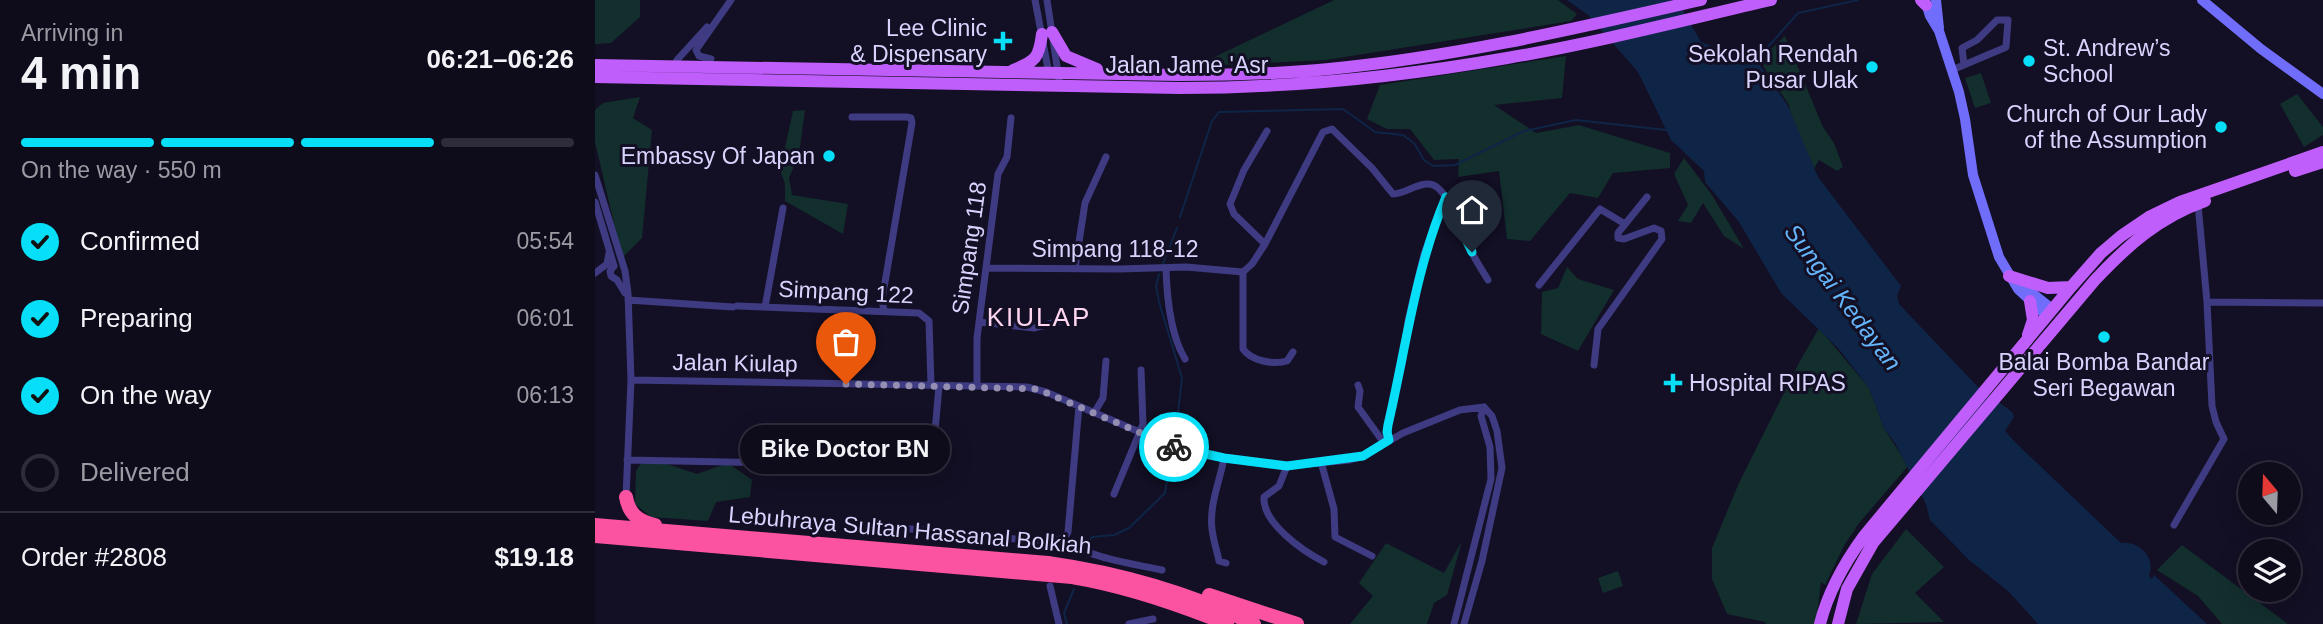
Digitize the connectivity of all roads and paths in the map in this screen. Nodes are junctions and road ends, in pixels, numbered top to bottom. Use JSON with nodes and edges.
{"nodes":[{"id":1,"x":731,"y":0,"type":"edge"},
{"id":2,"x":1048,"y":0,"type":"edge"},
{"id":3,"x":1771,"y":0,"type":"edge"},
{"id":4,"x":2202,"y":0,"type":"edge"},
{"id":5,"x":1036,"y":1,"type":"edge"},
{"id":6,"x":1699,"y":1,"type":"edge"},
{"id":7,"x":1927,"y":1,"type":"edge"},
{"id":8,"x":716,"y":20,"type":"junction"},
{"id":9,"x":1047,"y":33,"type":"junction"},
{"id":10,"x":711,"y":59,"type":"junction"},
{"id":11,"x":677,"y":60,"type":"junction"},
{"id":12,"x":595,"y":65,"type":"edge"},
{"id":13,"x":1964,"y":65,"type":"junction"},
{"id":14,"x":938,"y":70,"type":"junction"},
{"id":15,"x":1952,"y":70,"type":"junction"},
{"id":16,"x":633,"y":72,"type":"junction"},
{"id":17,"x":1010,"y":72,"type":"junction"},
{"id":18,"x":1114,"y":74,"type":"junction"},
{"id":19,"x":595,"y":78,"type":"edge"},
{"id":20,"x":1055,"y":79,"type":"junction"},
{"id":21,"x":2305,"y":82,"type":"junction"},
{"id":22,"x":595,"y":88,"type":"edge"},
{"id":23,"x":2323,"y":94,"type":"edge"},
{"id":24,"x":2323,"y":103,"type":"edge"},
{"id":25,"x":852,"y":117,"type":"dead end"},
{"id":26,"x":1011,"y":118,"type":"dead end"},
{"id":27,"x":1267,"y":131,"type":"dead end"},
{"id":28,"x":2323,"y":152,"type":"edge"},
{"id":29,"x":1106,"y":157,"type":"dead end"},
{"id":30,"x":2323,"y":162,"type":"edge"},
{"id":31,"x":595,"y":174,"type":"edge"},
{"id":32,"x":1446,"y":197,"type":"junction"},
{"id":33,"x":1647,"y":197,"type":"dead end"},
{"id":34,"x":595,"y":202,"type":"edge"},
{"id":35,"x":2198,"y":204,"type":"junction"},
{"id":36,"x":783,"y":208,"type":"dead end"},
{"id":37,"x":1625,"y":225,"type":"junction"},
{"id":38,"x":1265,"y":244,"type":"junction"},
{"id":39,"x":610,"y":248,"type":"junction"},
{"id":40,"x":987,"y":268,"type":"junction"},
{"id":41,"x":1075,"y":268,"type":"junction"},
{"id":42,"x":1166,"y":269,"type":"junction"},
{"id":43,"x":1243,"y":272,"type":"junction"},
{"id":44,"x":595,"y":274,"type":"edge"},
{"id":45,"x":619,"y":275,"type":"junction"},
{"id":46,"x":2009,"y":276,"type":"junction"},
{"id":47,"x":1488,"y":280,"type":"dead end"},
{"id":48,"x":1539,"y":285,"type":"dead end"},
{"id":49,"x":2071,"y":286,"type":"junction"},
{"id":50,"x":628,"y":300,"type":"junction"},
{"id":51,"x":2030,"y":301,"type":"junction"},
{"id":52,"x":2207,"y":302,"type":"junction"},
{"id":53,"x":2323,"y":303,"type":"edge"},
{"id":54,"x":765,"y":307,"type":"junction"},
{"id":55,"x":884,"y":311,"type":"junction"},
{"id":56,"x":2050,"y":312,"type":"junction"},
{"id":57,"x":1059,"y":321,"type":"dead end"},
{"id":58,"x":2060,"y":321,"type":"junction"},
{"id":59,"x":979,"y":322,"type":"junction"},
{"id":60,"x":2026,"y":341,"type":"junction"},
{"id":61,"x":1293,"y":352,"type":"dead end"},
{"id":62,"x":1185,"y":359,"type":"dead end"},
{"id":63,"x":1106,"y":361,"type":"dead end"},
{"id":64,"x":1594,"y":365,"type":"dead end"},
{"id":65,"x":1141,"y":370,"type":"dead end"},
{"id":66,"x":631,"y":380,"type":"junction"},
{"id":67,"x":935,"y":385,"type":"junction"},
{"id":68,"x":1358,"y":385,"type":"dead end"},
{"id":69,"x":977,"y":386,"type":"junction"},
{"id":70,"x":1992,"y":392,"type":"junction"},
{"id":71,"x":1079,"y":406,"type":"junction"},
{"id":72,"x":1484,"y":407,"type":"junction"},
{"id":73,"x":1094,"y":413,"type":"junction"},
{"id":74,"x":1140,"y":434,"type":"junction"},
{"id":75,"x":1386,"y":441,"type":"junction"},
{"id":76,"x":1224,"y":458,"type":"junction"},
{"id":77,"x":627,"y":460,"type":"junction"},
{"id":78,"x":1321,"y":462,"type":"junction"},
{"id":79,"x":772,"y":463,"type":"dead end"},
{"id":80,"x":932,"y":465,"type":"dead end"},
{"id":81,"x":1287,"y":466,"type":"junction"},
{"id":82,"x":1907,"y":492,"type":"junction"},
{"id":83,"x":1114,"y":494,"type":"dead end"},
{"id":84,"x":626,"y":497,"type":"junction"},
{"id":85,"x":859,"y":524,"type":"dead end"},
{"id":86,"x":2174,"y":525,"type":"dead end"},
{"id":87,"x":597,"y":528,"type":"edge"},
{"id":88,"x":675,"y":531,"type":"junction"},
{"id":89,"x":1065,"y":538,"type":"junction"},
{"id":90,"x":1372,"y":556,"type":"dead end"},
{"id":91,"x":1324,"y":562,"type":"dead end"},
{"id":92,"x":1226,"y":563,"type":"dead end"},
{"id":93,"x":1162,"y":570,"type":"dead end"},
{"id":94,"x":1129,"y":578,"type":"junction"},
{"id":95,"x":1050,"y":586,"type":"dead end"},
{"id":96,"x":1193,"y":610,"type":"junction"},
{"id":97,"x":1153,"y":619,"type":"dead end"},
{"id":98,"x":1059,"y":624,"type":"edge"},
{"id":99,"x":1129,"y":624,"type":"edge"},
{"id":100,"x":1219,"y":624,"type":"edge"},
{"id":101,"x":1227,"y":624,"type":"edge"},
{"id":102,"x":1254,"y":624,"type":"edge"},
{"id":103,"x":1297,"y":624,"type":"edge"},
{"id":104,"x":1454,"y":624,"type":"edge"},
{"id":105,"x":1464,"y":624,"type":"edge"},
{"id":106,"x":1820,"y":624,"type":"edge"},
{"id":107,"x":1838,"y":624,"type":"edge"}],
"edges":[{"from":1,"to":8,"type":"street"},
{"from":2,"to":5,"type":"street"},
{"from":2,"to":9,"type":"street"},
{"from":3,"to":20,"type":"main road","name":"Jalan Jame 'Asr"},
{"from":4,"to":21,"type":"main road"},
{"from":5,"to":9,"type":"street"},
{"from":6,"to":18,"type":"main road","name":"Jalan Jame 'Asr"},
{"from":7,"to":15,"type":"main road"},
{"from":8,"to":10,"type":"street"},
{"from":8,"to":11,"type":"street"},
{"from":9,"to":17,"type":"main road"},
{"from":9,"to":18,"type":"main road"},
{"from":9,"to":20,"type":"street"},
{"from":10,"to":11,"type":"main road"},
{"from":10,"to":14,"type":"main road"},
{"from":11,"to":16,"type":"main road"},
{"from":12,"to":16,"type":"main road","name":"Jalan Jame 'Asr"},
{"from":13,"to":13,"type":"street"},
{"from":13,"to":15,"type":"street"},
{"from":14,"to":16,"type":"main road","name":"Jalan Jame 'Asr"},
{"from":14,"to":17,"type":"main road","name":"Jalan Jame 'Asr"},
{"from":15,"to":46,"type":"main road"},
{"from":16,"to":19,"type":"main road","name":"Jalan Jame 'Asr"},
{"from":16,"to":20,"type":"main road","name":"Jalan Jame 'Asr"},
{"from":16,"to":22,"type":"main road"},
{"from":17,"to":20,"type":"main road","name":"Jalan Jame 'Asr"},
{"from":18,"to":20,"type":"main road","name":"Jalan Jame 'Asr"},
{"from":21,"to":23,"type":"main road"},
{"from":21,"to":24,"type":"main road"},
{"from":25,"to":55,"type":"street"},
{"from":26,"to":40,"type":"street","name":"Simpang 118"},
{"from":27,"to":38,"type":"street"},
{"from":28,"to":49,"type":"main road"},
{"from":29,"to":41,"type":"street"},
{"from":30,"to":35,"type":"main road"},
{"from":31,"to":45,"type":"street"},
{"from":32,"to":38,"type":"street"},
{"from":32,"to":47,"type":"street"},
{"from":32,"to":75,"type":"street"},
{"from":33,"to":37,"type":"street"},
{"from":34,"to":39,"type":"street"},
{"from":35,"to":52,"type":"street"},
{"from":35,"to":58,"type":"main road"},
{"from":36,"to":54,"type":"street"},
{"from":37,"to":48,"type":"street"},
{"from":37,"to":64,"type":"street"},
{"from":38,"to":43,"type":"street"},
{"from":39,"to":44,"type":"street"},
{"from":39,"to":45,"type":"street"},
{"from":40,"to":41,"type":"street","name":"Simpang 118-12"},
{"from":40,"to":59,"type":"street","name":"Simpang 118"},
{"from":41,"to":42,"type":"street","name":"Simpang 118-12"},
{"from":42,"to":43,"type":"street","name":"Simpang 118-12"},
{"from":42,"to":62,"type":"street"},
{"from":43,"to":61,"type":"street"},
{"from":44,"to":45,"type":"street"},
{"from":45,"to":50,"type":"street"},
{"from":46,"to":49,"type":"main road"},
{"from":46,"to":51,"type":"main road"},
{"from":46,"to":56,"type":"main road"},
{"from":49,"to":56,"type":"main road"},
{"from":50,"to":54,"type":"street","name":"Simpang 122"},
{"from":50,"to":66,"type":"street"},
{"from":51,"to":56,"type":"main road"},
{"from":51,"to":60,"type":"main road"},
{"from":52,"to":53,"type":"street"},
{"from":52,"to":86,"type":"street"},
{"from":54,"to":55,"type":"street","name":"Simpang 122"},
{"from":55,"to":67,"type":"street","name":"Simpang 122"},
{"from":56,"to":58,"type":"main road"},
{"from":56,"to":60,"type":"main road"},
{"from":57,"to":59,"type":"street"},
{"from":58,"to":70,"type":"main road"},
{"from":59,"to":69,"type":"street","name":"Simpang 118"},
{"from":60,"to":70,"type":"main road"},
{"from":63,"to":73,"type":"street"},
{"from":65,"to":74,"type":"street"},
{"from":66,"to":67,"type":"street","name":"Jalan Kiulap"},
{"from":66,"to":77,"type":"street"},
{"from":67,"to":69,"type":"street","name":"Jalan Kiulap"},
{"from":67,"to":80,"type":"street"},
{"from":68,"to":75,"type":"street"},
{"from":69,"to":71,"type":"street","name":"Jalan Kiulap"},
{"from":70,"to":82,"type":"main road"},
{"from":71,"to":73,"type":"street","name":"Jalan Kiulap"},
{"from":71,"to":89,"type":"street"},
{"from":72,"to":75,"type":"street","name":"Jalan Kiulap"},
{"from":72,"to":104,"type":"street"},
{"from":72,"to":105,"type":"street"},
{"from":73,"to":74,"type":"street","name":"Jalan Kiulap"},
{"from":74,"to":76,"type":"street","name":"Jalan Kiulap"},
{"from":74,"to":83,"type":"street"},
{"from":75,"to":78,"type":"street","name":"Jalan Kiulap"},
{"from":76,"to":81,"type":"street","name":"Jalan Kiulap"},
{"from":76,"to":92,"type":"street"},
{"from":77,"to":79,"type":"street"},
{"from":77,"to":84,"type":"street"},
{"from":78,"to":81,"type":"street","name":"Jalan Kiulap"},
{"from":78,"to":90,"type":"street"},
{"from":81,"to":91,"type":"street"},
{"from":82,"to":106,"type":"main road"},
{"from":82,"to":107,"type":"main road"},
{"from":84,"to":87,"type":"highway"},
{"from":84,"to":88,"type":"highway"},
{"from":85,"to":89,"type":"street"},
{"from":87,"to":88,"type":"highway","name":"Lebuhraya Sultan Hassanal Bolkiah"},
{"from":87,"to":96,"type":"highway","name":"Lebuhraya Sultan Hassanal Bolkiah"},
{"from":88,"to":94,"type":"highway","name":"Lebuhraya Sultan Hassanal Bolkiah"},
{"from":89,"to":93,"type":"street"},
{"from":94,"to":102,"type":"highway","name":"Lebuhraya Sultan Hassanal Bolkiah"},
{"from":94,"to":103,"type":"highway"},
{"from":95,"to":98,"type":"street"},
{"from":96,"to":100,"type":"highway"},
{"from":96,"to":101,"type":"highway","name":"Lebuhraya Sultan Hassanal Bolkiah"},
{"from":97,"to":99,"type":"street"}]}
